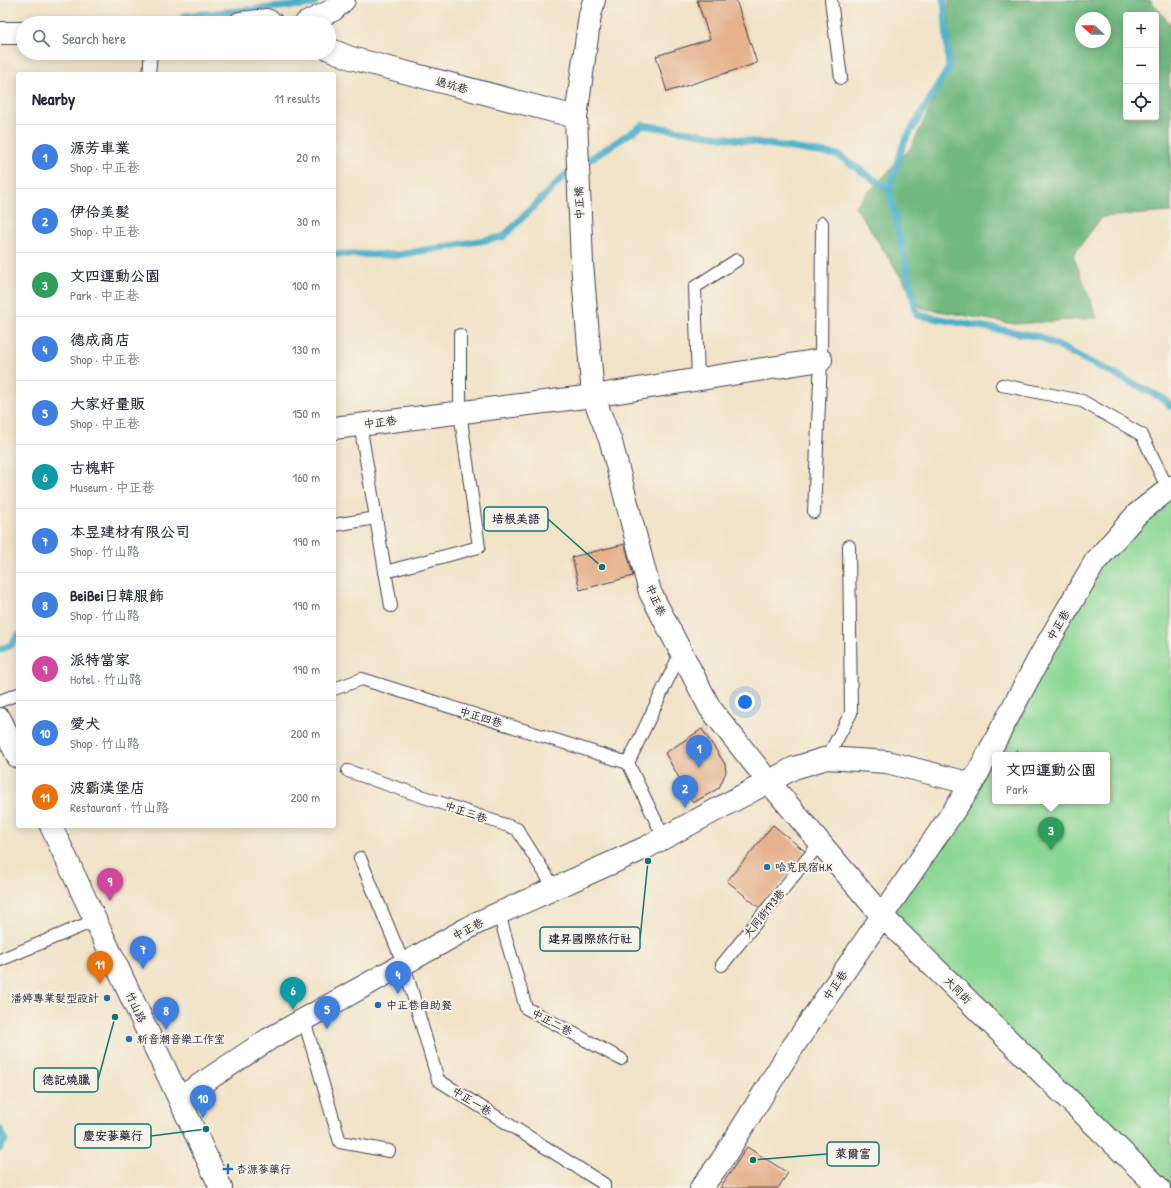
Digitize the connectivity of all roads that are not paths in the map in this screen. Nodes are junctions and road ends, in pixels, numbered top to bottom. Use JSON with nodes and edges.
{"nodes":[{"id":1,"x":344,"y":0,"type":"edge"},
{"id":2,"x":594,"y":0,"type":"edge"},
{"id":3,"x":831,"y":0,"type":"edge"},
{"id":4,"x":321,"y":16,"type":"edge"},
{"id":5,"x":0,"y":33,"type":"edge"},
{"id":6,"x":16,"y":33,"type":"edge"},
{"id":7,"x":336,"y":53,"type":"edge"},
{"id":8,"x":150,"y":60,"type":"edge"},
{"id":9,"x":149,"y":72,"type":"edge"},
{"id":10,"x":841,"y":78,"type":"dead end"},
{"id":11,"x":576,"y":117,"type":"junction"},
{"id":12,"x":822,"y":223,"type":"dead end"},
{"id":13,"x":736,"y":260,"type":"dead end"},
{"id":14,"x":582,"y":263,"type":"joint"},
{"id":15,"x":460,"y":335,"type":"dead end"},
{"id":16,"x":821,"y":360,"type":"junction"},
{"id":17,"x":698,"y":379,"type":"junction"},
{"id":18,"x":1002,"y":384,"type":"dead end"},
{"id":19,"x":593,"y":396,"type":"junction"},
{"id":20,"x":460,"y":412,"type":"junction"},
{"id":21,"x":360,"y":424,"type":"junction"},
{"id":22,"x":336,"y":428,"type":"edge"},
{"id":23,"x":1170,"y":488,"type":"edge"},
{"id":24,"x":814,"y":512,"type":"dead end"},
{"id":25,"x":376,"y":518,"type":"junction"},
{"id":26,"x":336,"y":525,"type":"edge"},
{"id":27,"x":848,"y":546,"type":"dead end"},
{"id":28,"x":385,"y":572,"type":"junction"},
{"id":29,"x":391,"y":606,"type":"dead end"},
{"id":30,"x":681,"y":652,"type":"junction"},
{"id":31,"x":336,"y":688,"type":"edge"},
{"id":32,"x":16,"y":695,"type":"edge"},
{"id":33,"x":0,"y":701,"type":"edge"},
{"id":34,"x":0,"y":718,"type":"edge"},
{"id":35,"x":16,"y":753,"type":"edge"},
{"id":36,"x":827,"y":758,"type":"junction"},
{"id":37,"x":628,"y":763,"type":"junction"},
{"id":38,"x":348,"y":771,"type":"dead end"},
{"id":39,"x":768,"y":781,"type":"junction"},
{"id":40,"x":972,"y":784,"type":"junction"},
{"id":41,"x":52,"y":828,"type":"edge"},
{"id":42,"x":664,"y":838,"type":"junction"},
{"id":43,"x":820,"y":843,"type":"junction"},
{"id":44,"x":360,"y":858,"type":"dead end"},
{"id":45,"x":555,"y":889,"type":"junction"},
{"id":46,"x":499,"y":914,"type":"junction"},
{"id":47,"x":882,"y":916,"type":"junction"},
{"id":48,"x":96,"y":920,"type":"junction"},
{"id":49,"x":0,"y":960,"type":"edge"},
{"id":50,"x":404,"y":965,"type":"junction"},
{"id":51,"x":722,"y":966,"type":"dead end"},
{"id":52,"x":304,"y":1020,"type":"junction"},
{"id":53,"x":621,"y":1059,"type":"dead end"},
{"id":54,"x":180,"y":1098,"type":"junction"},
{"id":55,"x":389,"y":1151,"type":"dead end"},
{"id":56,"x":221,"y":1188,"type":"edge"},
{"id":57,"x":604,"y":1188,"type":"edge"},
{"id":58,"x":701,"y":1188,"type":"edge"},
{"id":59,"x":1159,"y":1188,"type":"edge"}],
"edges":[{"from":1,"to":4,"type":"street"},
{"from":2,"to":11,"type":"street"},
{"from":3,"to":10,"type":"lane"},
{"from":5,"to":6,"type":"street"},
{"from":7,"to":11,"type":"street","name":"過坑巷"},
{"from":8,"to":9,"type":"lane"},
{"from":11,"to":14,"type":"street","name":"中正橋"},
{"from":12,"to":16,"type":"lane"},
{"from":13,"to":17,"type":"lane"},
{"from":14,"to":19,"type":"street","name":"中正巷"},
{"from":15,"to":20,"type":"lane"},
{"from":16,"to":17,"type":"street","name":"中正巷"},
{"from":16,"to":24,"type":"lane"},
{"from":17,"to":19,"type":"street","name":"中正巷"},
{"from":18,"to":23,"type":"lane"},
{"from":19,"to":20,"type":"street","name":"中正巷"},
{"from":19,"to":30,"type":"street","name":"中正巷"},
{"from":20,"to":21,"type":"street","name":"中正巷"},
{"from":20,"to":28,"type":"lane"},
{"from":21,"to":22,"type":"street","name":"中正巷"},
{"from":21,"to":25,"type":"lane"},
{"from":23,"to":40,"type":"street","name":"中正巷"},
{"from":25,"to":26,"type":"lane"},
{"from":25,"to":28,"type":"lane"},
{"from":27,"to":36,"type":"lane"},
{"from":28,"to":29,"type":"lane"},
{"from":30,"to":37,"type":"lane"},
{"from":30,"to":39,"type":"street","name":"中正巷"},
{"from":31,"to":37,"type":"lane","name":"中正四巷"},
{"from":32,"to":33,"type":"lane"},
{"from":34,"to":35,"type":"street"},
{"from":36,"to":39,"type":"street","name":"中正巷"},
{"from":36,"to":40,"type":"street","name":"中正巷"},
{"from":37,"to":42,"type":"lane"},
{"from":38,"to":45,"type":"lane","name":"中正三巷"},
{"from":39,"to":42,"type":"street","name":"中正巷"},
{"from":39,"to":43,"type":"street","name":"大同街"},
{"from":40,"to":47,"type":"street","name":"中正巷"},
{"from":41,"to":48,"type":"street","name":"竹山路"},
{"from":42,"to":45,"type":"street","name":"中正巷"},
{"from":43,"to":47,"type":"street","name":"大同街"},
{"from":43,"to":51,"type":"lane","name":"大同街173巷"},
{"from":44,"to":50,"type":"lane"},
{"from":45,"to":46,"type":"street","name":"中正巷"},
{"from":46,"to":50,"type":"street","name":"中正巷"},
{"from":46,"to":53,"type":"lane","name":"中正二巷"},
{"from":47,"to":58,"type":"street","name":"中正巷"},
{"from":47,"to":59,"type":"street","name":"大同街"},
{"from":48,"to":49,"type":"lane"},
{"from":48,"to":54,"type":"street","name":"竹山路"},
{"from":50,"to":52,"type":"street","name":"中正巷"},
{"from":50,"to":57,"type":"lane","name":"中正一巷"},
{"from":52,"to":54,"type":"street","name":"中正巷"},
{"from":52,"to":55,"type":"lane"},
{"from":54,"to":56,"type":"street","name":"竹山路"}]}
